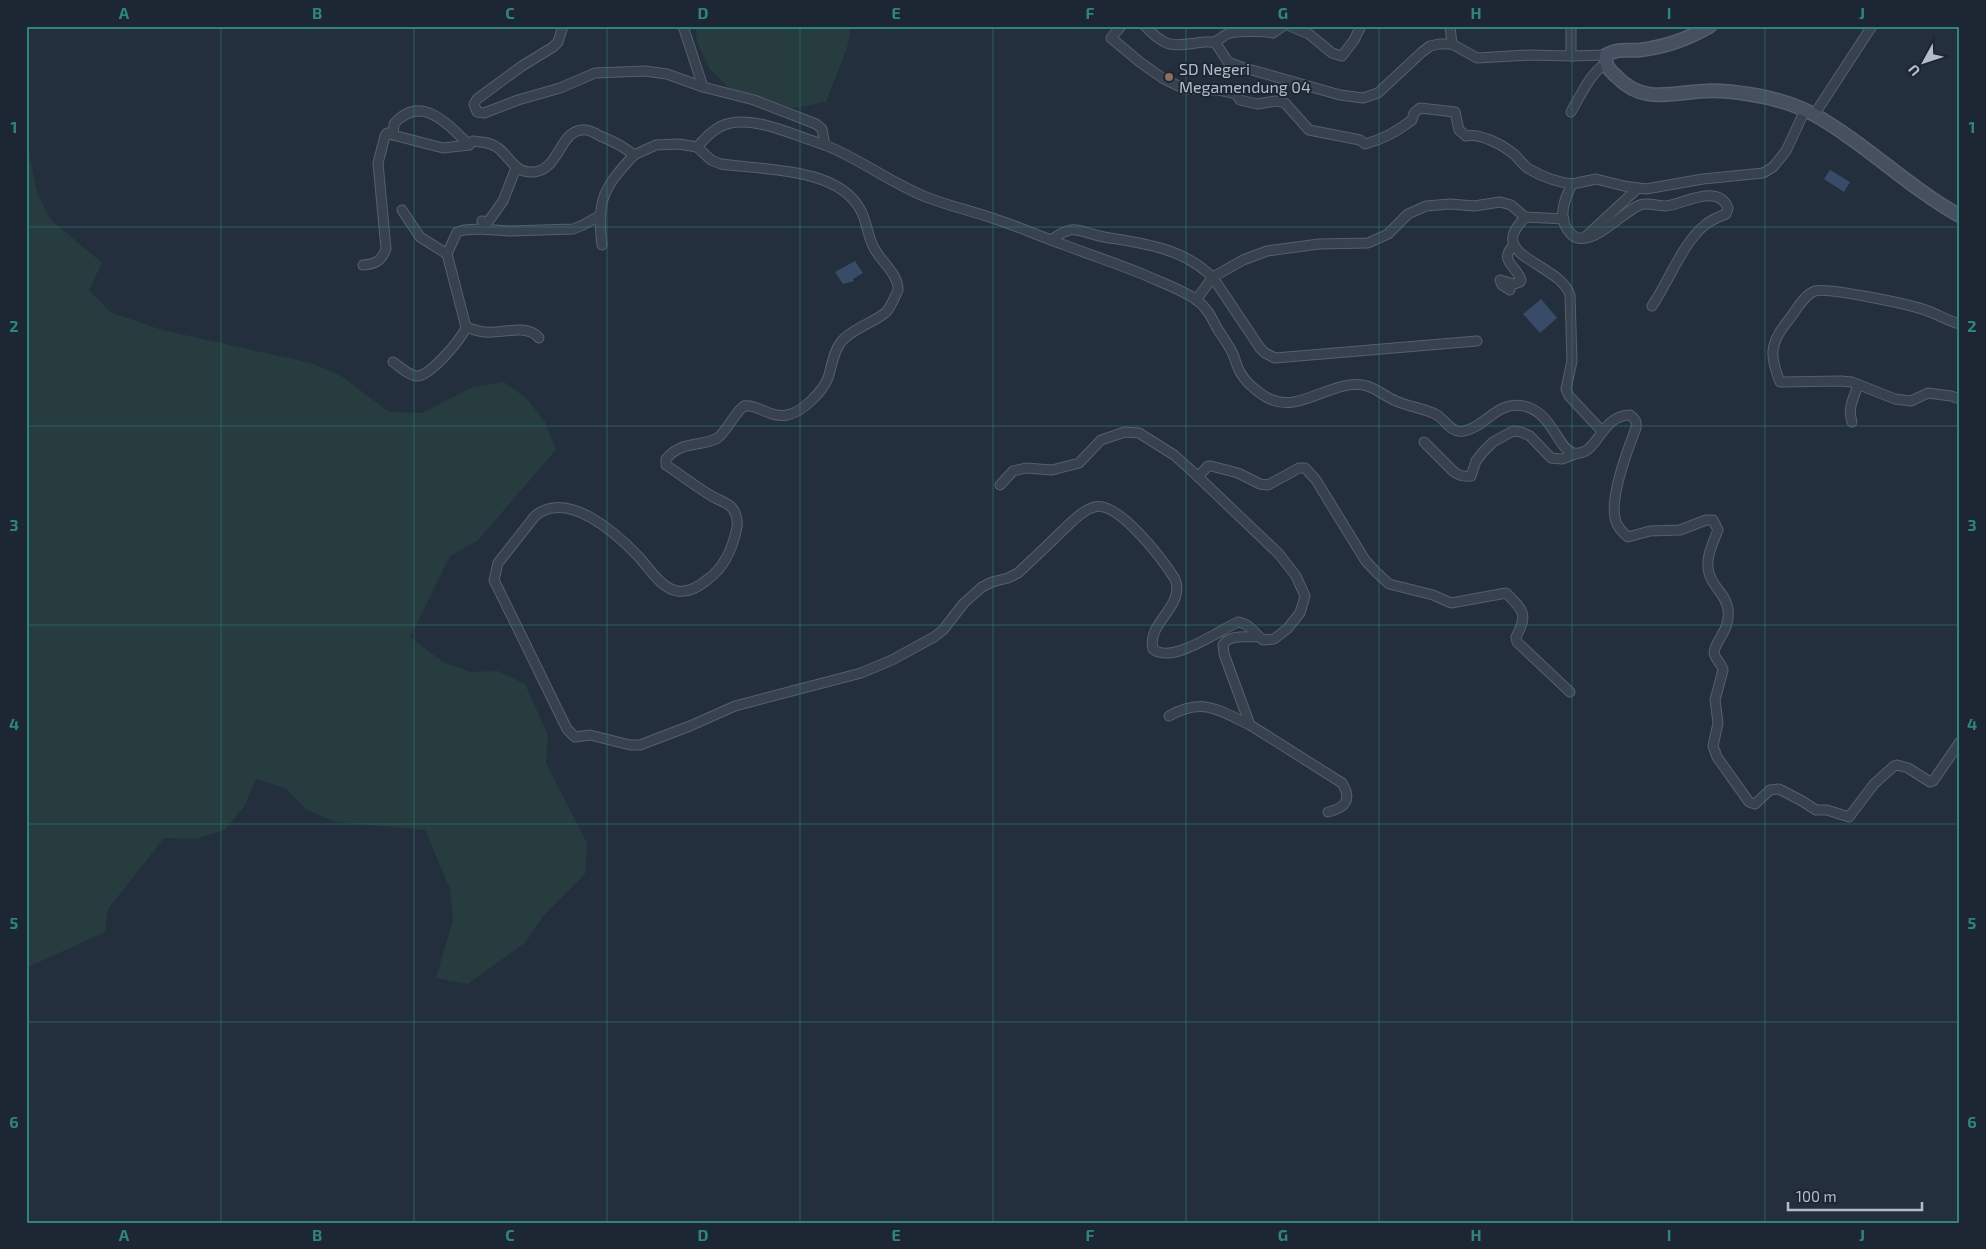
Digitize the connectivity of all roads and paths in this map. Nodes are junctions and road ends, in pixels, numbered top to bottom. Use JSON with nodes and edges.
{"nodes":[{"id":1,"x":563,"y":26,"type":"edge"},
{"id":2,"x":684,"y":26,"type":"edge"},
{"id":3,"x":1121,"y":26,"type":"edge"},
{"id":4,"x":1145,"y":26,"type":"edge"},
{"id":5,"x":1362,"y":26,"type":"edge"},
{"id":6,"x":1450,"y":26,"type":"edge"},
{"id":7,"x":1571,"y":26,"type":"edge"},
{"id":8,"x":1710,"y":26,"type":"edge"},
{"id":9,"x":1872,"y":26,"type":"edge"},
{"id":10,"x":1287,"y":27,"type":"edge"},
{"id":11,"x":1215,"y":42,"type":"junction"},
{"id":12,"x":1452,"y":44,"type":"junction"},
{"id":13,"x":1571,"y":56,"type":"junction"},
{"id":14,"x":1606,"y":59,"type":"junction"},
{"id":15,"x":703,"y":86,"type":"junction"},
{"id":16,"x":1571,"y":112,"type":"dead end"},
{"id":17,"x":1810,"y":112,"type":"junction"},
{"id":18,"x":393,"y":135,"type":"junction"},
{"id":19,"x":469,"y":145,"type":"junction"},
{"id":20,"x":825,"y":145,"type":"junction"},
{"id":21,"x":697,"y":147,"type":"junction"},
{"id":22,"x":634,"y":155,"type":"junction"},
{"id":23,"x":516,"y":168,"type":"junction"},
{"id":24,"x":1572,"y":184,"type":"junction"},
{"id":25,"x":1637,"y":189,"type":"junction"},
{"id":26,"x":402,"y":210,"type":"dead end"},
{"id":27,"x":599,"y":216,"type":"junction"},
{"id":28,"x":1525,"y":216,"type":"junction"},
{"id":29,"x":1960,"y":216,"type":"edge"},
{"id":30,"x":1564,"y":219,"type":"junction"},
{"id":31,"x":482,"y":221,"type":"dead end"},
{"id":32,"x":1583,"y":239,"type":"junction"},
{"id":33,"x":1051,"y":240,"type":"junction"},
{"id":34,"x":602,"y":245,"type":"dead end"},
{"id":35,"x":1514,"y":245,"type":"junction"},
{"id":36,"x":446,"y":254,"type":"junction"},
{"id":37,"x":363,"y":265,"type":"dead end"},
{"id":38,"x":1212,"y":277,"type":"junction"},
{"id":39,"x":1510,"y":290,"type":"dead end"},
{"id":40,"x":1196,"y":300,"type":"junction"},
{"id":41,"x":1652,"y":306,"type":"dead end"},
{"id":42,"x":1960,"y":324,"type":"edge"},
{"id":43,"x":466,"y":327,"type":"junction"},
{"id":44,"x":539,"y":338,"type":"dead end"},
{"id":45,"x":1477,"y":341,"type":"dead end"},
{"id":46,"x":393,"y":362,"type":"dead end"},
{"id":47,"x":1858,"y":385,"type":"junction"},
{"id":48,"x":1960,"y":399,"type":"edge"},
{"id":49,"x":1852,"y":422,"type":"dead end"},
{"id":50,"x":1602,"y":431,"type":"junction"},
{"id":51,"x":1424,"y":442,"type":"dead end"},
{"id":52,"x":1575,"y":454,"type":"junction"},
{"id":53,"x":1198,"y":477,"type":"junction"},
{"id":54,"x":1000,"y":485,"type":"dead end"},
{"id":55,"x":1259,"y":637,"type":"junction"},
{"id":56,"x":1570,"y":692,"type":"dead end"},
{"id":57,"x":1168,"y":716,"type":"dead end"},
{"id":58,"x":1250,"y":725,"type":"junction"},
{"id":59,"x":1960,"y":742,"type":"edge"},
{"id":60,"x":1328,"y":812,"type":"dead end"}],
"edges":[{"from":1,"to":15,"type":"street"},
{"from":2,"to":15,"type":"street"},
{"from":3,"to":24,"type":"street"},
{"from":4,"to":11,"type":"street"},
{"from":5,"to":10,"type":"street"},
{"from":6,"to":12,"type":"street"},
{"from":7,"to":13,"type":"street"},
{"from":8,"to":14,"type":"street"},
{"from":9,"to":17,"type":"street"},
{"from":10,"to":11,"type":"street"},
{"from":11,"to":12,"type":"street"},
{"from":12,"to":13,"type":"street"},
{"from":13,"to":14,"type":"street"},
{"from":14,"to":16,"type":"street"},
{"from":14,"to":17,"type":"street"},
{"from":15,"to":20,"type":"street"},
{"from":17,"to":25,"type":"street"},
{"from":17,"to":29,"type":"street"},
{"from":18,"to":19,"type":"street"},
{"from":18,"to":19,"type":"street"},
{"from":18,"to":37,"type":"street"},
{"from":19,"to":23,"type":"street"},
{"from":20,"to":21,"type":"street"},
{"from":20,"to":33,"type":"street"},
{"from":21,"to":22,"type":"street"},
{"from":21,"to":55,"type":"street"},
{"from":22,"to":23,"type":"street"},
{"from":22,"to":27,"type":"street"},
{"from":23,"to":31,"type":"street"},
{"from":24,"to":25,"type":"street"},
{"from":24,"to":30,"type":"street"},
{"from":25,"to":32,"type":"street"},
{"from":26,"to":36,"type":"street"},
{"from":27,"to":34,"type":"street"},
{"from":27,"to":36,"type":"street"},
{"from":28,"to":30,"type":"street"},
{"from":28,"to":35,"type":"street"},
{"from":28,"to":38,"type":"street"},
{"from":30,"to":32,"type":"street"},
{"from":32,"to":41,"type":"street"},
{"from":33,"to":38,"type":"street"},
{"from":33,"to":40,"type":"street"},
{"from":35,"to":39,"type":"street"},
{"from":35,"to":50,"type":"street"},
{"from":36,"to":43,"type":"street"},
{"from":38,"to":40,"type":"street"},
{"from":38,"to":45,"type":"street"},
{"from":40,"to":52,"type":"street"},
{"from":42,"to":47,"type":"street"},
{"from":43,"to":44,"type":"street"},
{"from":43,"to":46,"type":"street"},
{"from":47,"to":48,"type":"street"},
{"from":47,"to":49,"type":"street"},
{"from":50,"to":52,"type":"street"},
{"from":50,"to":59,"type":"street"},
{"from":51,"to":52,"type":"street"},
{"from":53,"to":54,"type":"street"},
{"from":53,"to":55,"type":"street"},
{"from":53,"to":56,"type":"street"},
{"from":55,"to":58,"type":"street"},
{"from":57,"to":58,"type":"street"},
{"from":58,"to":60,"type":"street"}]}
